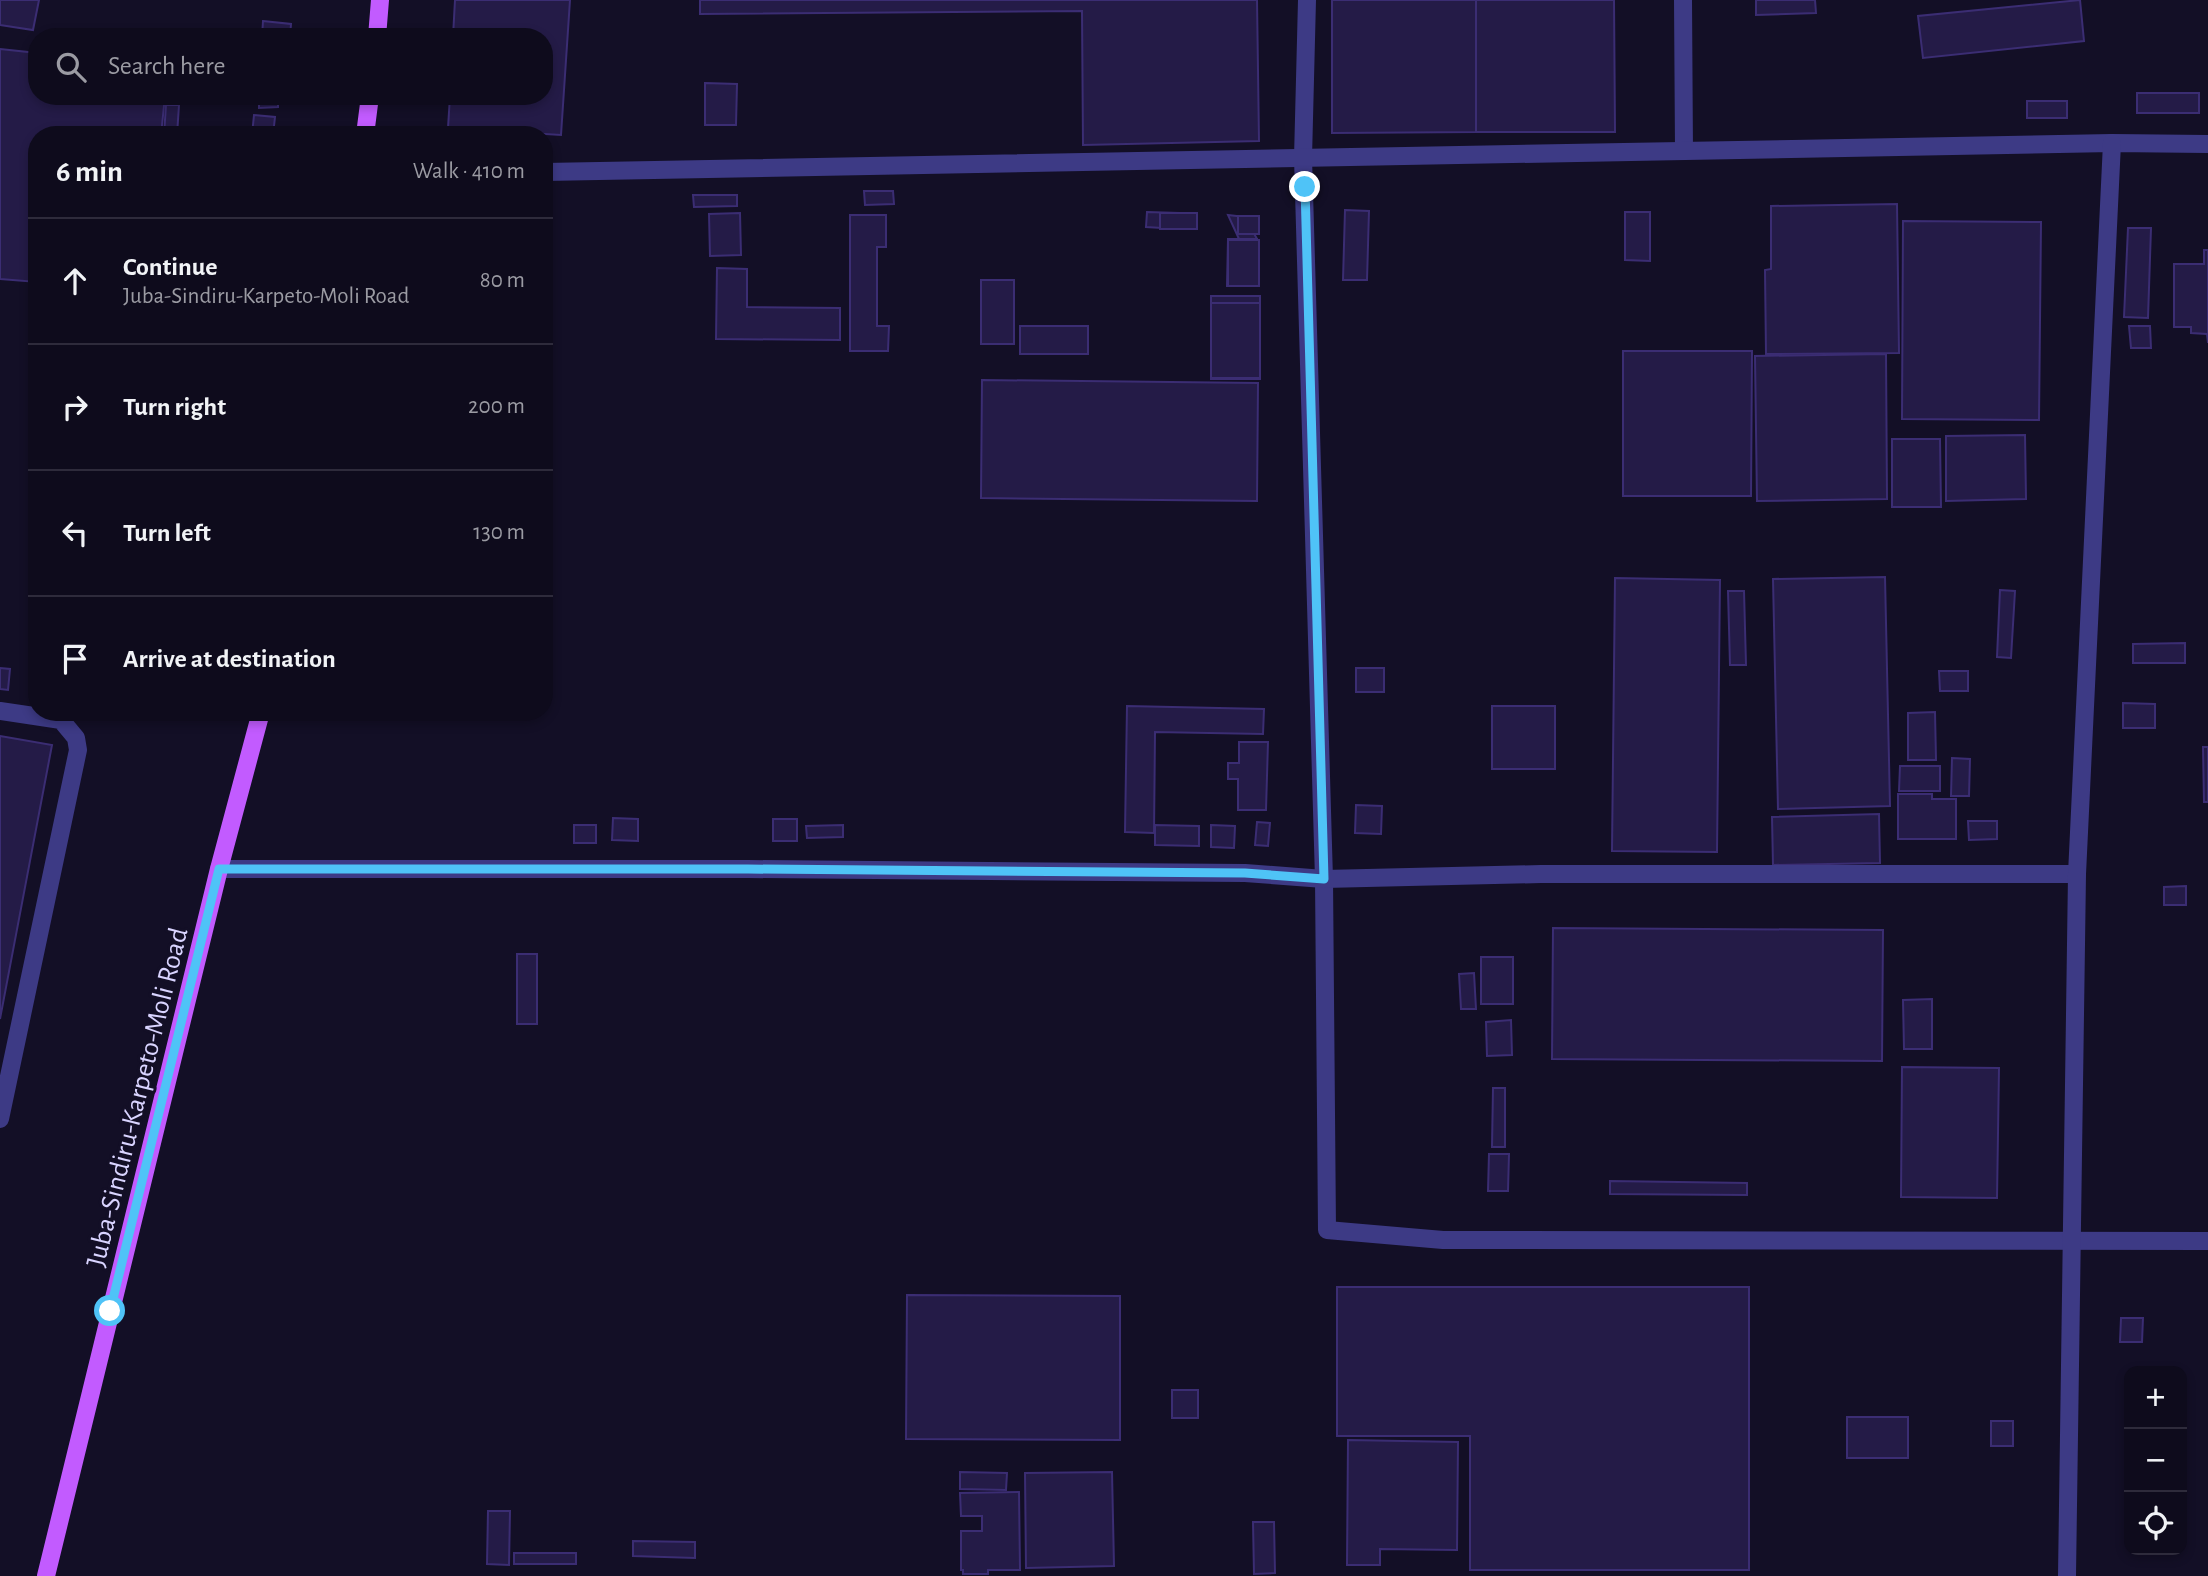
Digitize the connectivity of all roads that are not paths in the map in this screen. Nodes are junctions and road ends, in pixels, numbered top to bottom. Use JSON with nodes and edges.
{"nodes":[{"id":1,"x":380,"y":0,"type":"edge"},
{"id":2,"x":1307,"y":0,"type":"edge"},
{"id":3,"x":1682,"y":0,"type":"edge"},
{"id":4,"x":378,"y":28,"type":"edge"},
{"id":5,"x":369,"y":105,"type":"edge"},
{"id":6,"x":366,"y":126,"type":"edge"},
{"id":7,"x":2112,"y":143,"type":"junction"},
{"id":8,"x":2208,"y":144,"type":"edge"},
{"id":9,"x":1684,"y":151,"type":"junction"},
{"id":10,"x":1303,"y":158,"type":"junction"},
{"id":11,"x":553,"y":172,"type":"edge"},
{"id":12,"x":0,"y":711,"type":"edge"},
{"id":13,"x":28,"y":715,"type":"edge"},
{"id":14,"x":62,"y":721,"type":"edge"},
{"id":15,"x":259,"y":721,"type":"edge"},
{"id":16,"x":219,"y":869,"type":"junction"},
{"id":17,"x":2077,"y":874,"type":"junction"},
{"id":18,"x":1324,"y":879,"type":"junction"},
{"id":19,"x":0,"y":1119,"type":"edge"},
{"id":20,"x":2071,"y":1241,"type":"junction"},
{"id":21,"x":2208,"y":1241,"type":"edge"},
{"id":22,"x":46,"y":1576,"type":"edge"},
{"id":23,"x":2067,"y":1576,"type":"edge"}],
"edges":[{"from":1,"to":4,"type":"main road"},
{"from":2,"to":10,"type":"street"},
{"from":3,"to":9,"type":"street"},
{"from":5,"to":6,"type":"main road"},
{"from":7,"to":8,"type":"street"},
{"from":7,"to":9,"type":"street"},
{"from":7,"to":17,"type":"street"},
{"from":9,"to":10,"type":"street"},
{"from":10,"to":11,"type":"street"},
{"from":10,"to":18,"type":"street"},
{"from":12,"to":13,"type":"street"},
{"from":14,"to":19,"type":"street"},
{"from":15,"to":16,"type":"main road","name":"Juba-Sindiru-Karpeto-Moli Road"},
{"from":16,"to":18,"type":"street"},
{"from":16,"to":22,"type":"main road","name":"Juba-Sindiru-Karpeto-Moli Road"},
{"from":17,"to":18,"type":"street"},
{"from":17,"to":20,"type":"street"},
{"from":18,"to":20,"type":"street"},
{"from":20,"to":21,"type":"street"},
{"from":20,"to":23,"type":"street"}]}
